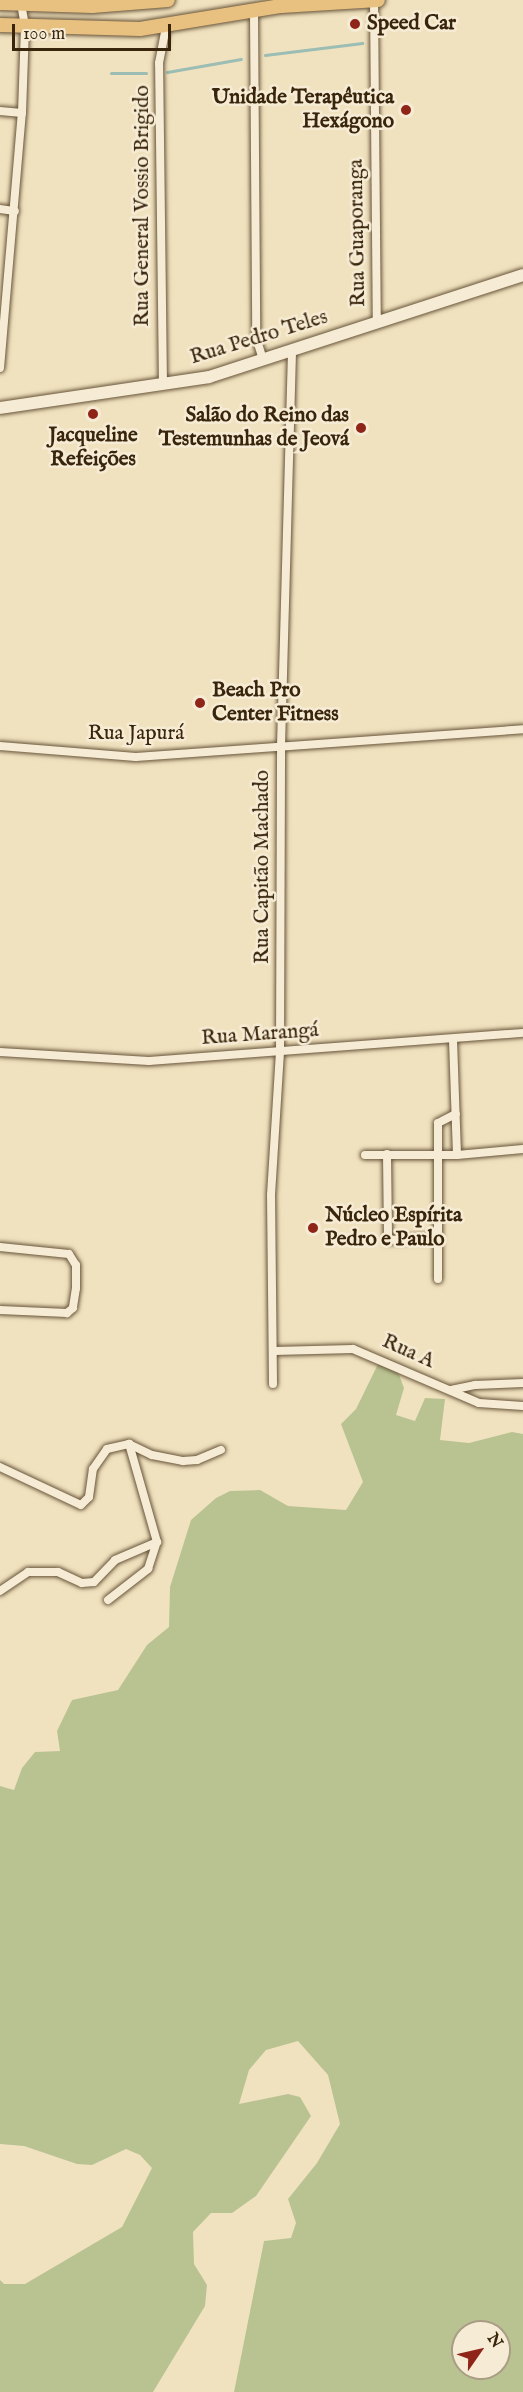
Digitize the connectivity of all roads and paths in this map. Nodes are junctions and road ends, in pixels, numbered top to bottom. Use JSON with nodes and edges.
{"nodes":[{"id":1,"x":168,"y":0,"type":"edge"},
{"id":2,"x":376,"y":0,"type":"edge"},
{"id":3,"x":0,"y":3,"type":"edge"},
{"id":4,"x":21,"y":4,"type":"junction"},
{"id":5,"x":254,"y":11,"type":"junction"},
{"id":6,"x":0,"y":25,"type":"edge"},
{"id":7,"x":25,"y":26,"type":"junction"},
{"id":8,"x":166,"y":26,"type":"junction"},
{"id":9,"x":0,"y":111,"type":"edge"},
{"id":10,"x":22,"y":113,"type":"junction"},
{"id":11,"x":0,"y":209,"type":"edge"},
{"id":12,"x":15,"y":211,"type":"junction"},
{"id":13,"x":523,"y":275,"type":"edge"},
{"id":14,"x":3,"y":293,"type":"edge"},
{"id":15,"x":377,"y":322,"type":"junction"},
{"id":16,"x":292,"y":349,"type":"junction"},
{"id":17,"x":263,"y":360,"type":"junction"},
{"id":18,"x":0,"y":368,"type":"edge"},
{"id":19,"x":163,"y":386,"type":"junction"},
{"id":20,"x":0,"y":408,"type":"edge"},
{"id":21,"x":523,"y":729,"type":"edge"},
{"id":22,"x":0,"y":746,"type":"edge"},
{"id":23,"x":281,"y":746,"type":"junction"},
{"id":24,"x":523,"y":1033,"type":"edge"},
{"id":25,"x":453,"y":1040,"type":"junction"},
{"id":26,"x":280,"y":1051,"type":"junction"},
{"id":27,"x":0,"y":1052,"type":"edge"},
{"id":28,"x":456,"y":1114,"type":"junction"},
{"id":29,"x":523,"y":1149,"type":"edge"},
{"id":30,"x":387,"y":1154,"type":"junction"},
{"id":31,"x":365,"y":1155,"type":"dead end"},
{"id":32,"x":438,"y":1155,"type":"junction"},
{"id":33,"x":457,"y":1155,"type":"junction"},
{"id":34,"x":436,"y":1238,"type":"junction"},
{"id":35,"x":0,"y":1247,"type":"edge"},
{"id":36,"x":438,"y":1279,"type":"dead end"},
{"id":37,"x":0,"y":1311,"type":"edge"},
{"id":38,"x":274,"y":1351,"type":"junction"},
{"id":39,"x":523,"y":1383,"type":"edge"},
{"id":40,"x":273,"y":1384,"type":"dead end"},
{"id":41,"x":451,"y":1390,"type":"junction"},
{"id":42,"x":523,"y":1406,"type":"edge"},
{"id":43,"x":129,"y":1444,"type":"junction"},
{"id":44,"x":221,"y":1450,"type":"dead end"},
{"id":45,"x":0,"y":1467,"type":"edge"},
{"id":46,"x":157,"y":1542,"type":"junction"},
{"id":47,"x":0,"y":1592,"type":"edge"},
{"id":48,"x":108,"y":1600,"type":"dead end"}],
"edges":[{"from":1,"to":4,"type":"main road"},
{"from":2,"to":5,"type":"main road"},
{"from":2,"to":15,"type":"street","name":"Rua Guaporanga"},
{"from":3,"to":4,"type":"main road"},
{"from":4,"to":7,"type":"street"},
{"from":5,"to":8,"type":"main road"},
{"from":5,"to":17,"type":"street"},
{"from":6,"to":7,"type":"main road"},
{"from":7,"to":8,"type":"main road"},
{"from":7,"to":10,"type":"street"},
{"from":8,"to":19,"type":"street","name":"Rua General Vossio Brigido"},
{"from":9,"to":10,"type":"street"},
{"from":10,"to":12,"type":"street"},
{"from":11,"to":12,"type":"street"},
{"from":12,"to":14,"type":"street"},
{"from":13,"to":15,"type":"street","name":"Rua Pedro Teles"},
{"from":14,"to":18,"type":"street"},
{"from":15,"to":16,"type":"street","name":"Rua Pedro Teles"},
{"from":16,"to":17,"type":"street","name":"Rua Pedro Teles"},
{"from":16,"to":23,"type":"street","name":"Rua Capitão Machado"},
{"from":17,"to":19,"type":"street","name":"Rua Pedro Teles"},
{"from":19,"to":20,"type":"street","name":"Rua Pedro Teles"},
{"from":21,"to":23,"type":"street","name":"Rua Japurá"},
{"from":22,"to":23,"type":"street","name":"Rua Japurá"},
{"from":23,"to":26,"type":"street","name":"Rua Capitão Machado"},
{"from":24,"to":25,"type":"street","name":"Rua Marangá"},
{"from":25,"to":26,"type":"street","name":"Rua Marangá"},
{"from":25,"to":28,"type":"street"},
{"from":26,"to":27,"type":"street","name":"Rua Marangá"},
{"from":26,"to":38,"type":"street","name":"Rua Capitão Machado"},
{"from":28,"to":32,"type":"street"},
{"from":28,"to":33,"type":"street"},
{"from":29,"to":33,"type":"street"},
{"from":30,"to":31,"type":"street"},
{"from":30,"to":32,"type":"street"},
{"from":30,"to":34,"type":"street"},
{"from":32,"to":33,"type":"street"},
{"from":32,"to":34,"type":"street"},
{"from":34,"to":36,"type":"street"},
{"from":35,"to":37,"type":"street"},
{"from":38,"to":40,"type":"street","name":"Rua Capitão Machado"},
{"from":38,"to":41,"type":"street","name":"Rua A"},
{"from":39,"to":41,"type":"street"},
{"from":41,"to":42,"type":"street","name":"Rua A"},
{"from":43,"to":44,"type":"street"},
{"from":43,"to":45,"type":"street"},
{"from":43,"to":46,"type":"street"},
{"from":46,"to":47,"type":"street"},
{"from":46,"to":48,"type":"street"}]}
